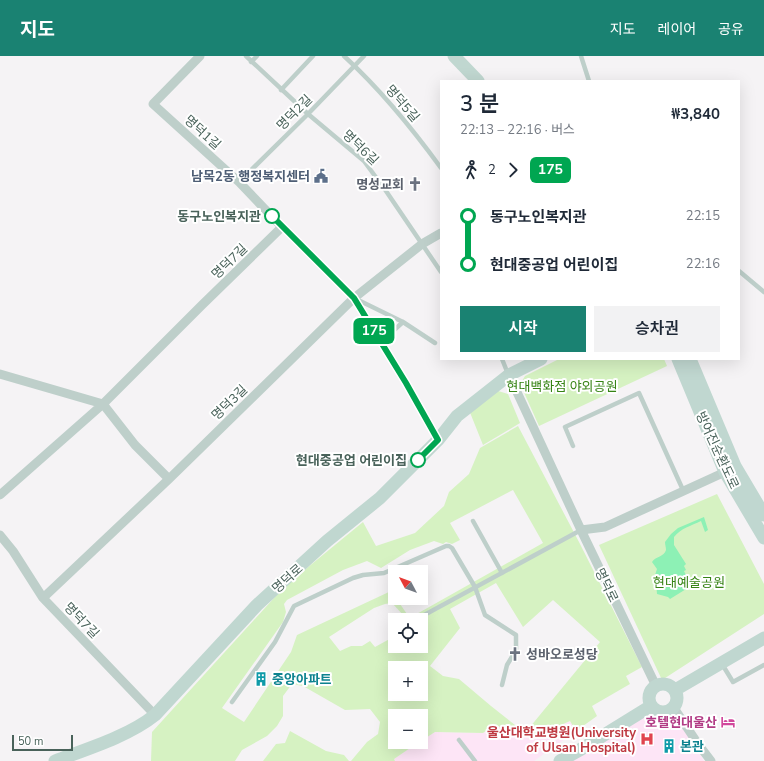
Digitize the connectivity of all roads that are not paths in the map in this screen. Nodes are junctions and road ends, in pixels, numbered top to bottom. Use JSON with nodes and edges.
{"nodes":[{"id":1,"x":200,"y":56,"type":"edge"},
{"id":2,"x":246,"y":56,"type":"edge"},
{"id":3,"x":257,"y":56,"type":"edge"},
{"id":4,"x":314,"y":56,"type":"edge"},
{"id":5,"x":344,"y":56,"type":"edge"},
{"id":6,"x":364,"y":56,"type":"edge"},
{"id":7,"x":454,"y":56,"type":"edge"},
{"id":8,"x":581,"y":56,"type":"edge"},
{"id":9,"x":251,"y":62,"type":"junction"},
{"id":10,"x":354,"y":66,"type":"junction"},
{"id":11,"x":477,"y":80,"type":"edge"},
{"id":12,"x":589,"y":80,"type":"edge"},
{"id":13,"x":281,"y":90,"type":"junction"},
{"id":14,"x":308,"y":114,"type":"junction"},
{"id":15,"x":440,"y":167,"type":"edge"},
{"id":16,"x":239,"y":182,"type":"junction"},
{"id":17,"x":282,"y":227,"type":"junction"},
{"id":18,"x":440,"y":234,"type":"edge"},
{"id":19,"x":422,"y":244,"type":"junction"},
{"id":20,"x":440,"y":271,"type":"edge"},
{"id":21,"x":740,"y":272,"type":"edge"},
{"id":22,"x":764,"y":292,"type":"edge"},
{"id":23,"x":354,"y":298,"type":"junction"},
{"id":24,"x":403,"y":322,"type":"junction"},
{"id":25,"x":381,"y":342,"type":"junction"},
{"id":26,"x":435,"y":343,"type":"dead end"},
{"id":27,"x":502,"y":360,"type":"edge"},
{"id":28,"x":539,"y":360,"type":"edge"},
{"id":29,"x":678,"y":360,"type":"edge"},
{"id":30,"x":690,"y":360,"type":"edge"},
{"id":31,"x":0,"y":374,"type":"edge"},
{"id":32,"x":509,"y":375,"type":"junction"},
{"id":33,"x":102,"y":404,"type":"junction"},
{"id":34,"x":438,"y":440,"type":"junction"},
{"id":35,"x":573,"y":446,"type":"dead end"},
{"id":36,"x":725,"y":472,"type":"junction"},
{"id":37,"x":169,"y":480,"type":"junction"},
{"id":38,"x":683,"y":490,"type":"junction"},
{"id":39,"x":0,"y":495,"type":"edge"},
{"id":40,"x":764,"y":515,"type":"edge"},
{"id":41,"x":473,"y":521,"type":"dead end"},
{"id":42,"x":581,"y":530,"type":"junction"},
{"id":43,"x":0,"y":535,"type":"edge"},
{"id":44,"x":764,"y":538,"type":"edge"},
{"id":45,"x":502,"y":573,"type":"junction"},
{"id":46,"x":475,"y":587,"type":"junction"},
{"id":47,"x":43,"y":598,"type":"junction"},
{"id":48,"x":428,"y":613,"type":"edge"},
{"id":49,"x":764,"y":638,"type":"edge"},
{"id":50,"x":722,"y":663,"type":"junction"},
{"id":51,"x":764,"y":665,"type":"edge"},
{"id":52,"x":502,"y":685,"type":"dead end"},
{"id":53,"x":656,"y":686,"type":"junction"},
{"id":54,"x":675,"y":690,"type":"junction"},
{"id":55,"x":232,"y":702,"type":"dead end"},
{"id":56,"x":651,"y":706,"type":"junction"},
{"id":57,"x":674,"y":708,"type":"junction"},
{"id":58,"x":155,"y":715,"type":"junction"},
{"id":59,"x":459,"y":740,"type":"dead end"},
{"id":60,"x":55,"y":761,"type":"edge"},
{"id":61,"x":475,"y":761,"type":"edge"},
{"id":62,"x":560,"y":761,"type":"edge"},
{"id":63,"x":711,"y":761,"type":"edge"}],
"edges":[{"from":1,"to":16,"type":"street","name":"명덕1길"},
{"from":2,"to":9,"type":"lane","name":"명덕6길"},
{"from":3,"to":9,"type":"lane"},
{"from":4,"to":13,"type":"lane"},
{"from":5,"to":10,"type":"lane","name":"명덕5길"},
{"from":6,"to":10,"type":"lane","name":"명덕2길"},
{"from":7,"to":11,"type":"street"},
{"from":8,"to":12,"type":"lane"},
{"from":9,"to":13,"type":"lane","name":"명덕6길"},
{"from":10,"to":14,"type":"lane","name":"명덕2길"},
{"from":10,"to":15,"type":"lane","name":"명덕5길"},
{"from":13,"to":14,"type":"lane","name":"명덕6길"},
{"from":14,"to":16,"type":"lane","name":"명덕2길"},
{"from":14,"to":19,"type":"lane","name":"명덕6길"},
{"from":16,"to":17,"type":"street","name":"명덕1길"},
{"from":17,"to":23,"type":"lane"},
{"from":17,"to":33,"type":"street","name":"명덕7길"},
{"from":18,"to":19,"type":"street","name":"명덕3길"},
{"from":19,"to":20,"type":"lane","name":"명덕6길"},
{"from":19,"to":23,"type":"street","name":"명덕3길"},
{"from":21,"to":22,"type":"lane"},
{"from":23,"to":24,"type":"lane"},
{"from":23,"to":25,"type":"lane"},
{"from":23,"to":37,"type":"street","name":"명덕3길"},
{"from":24,"to":25,"type":"lane"},
{"from":24,"to":26,"type":"lane"},
{"from":25,"to":34,"type":"lane"},
{"from":27,"to":32,"type":"lane"},
{"from":28,"to":32,"type":"street","name":"명덕로"},
{"from":29,"to":36,"type":"street","name":"방어진순환도로"},
{"from":30,"to":40,"type":"street","name":"방어진순환도로"},
{"from":31,"to":33,"type":"street"},
{"from":32,"to":34,"type":"street","name":"명덕로"},
{"from":32,"to":42,"type":"street","name":"명덕로"},
{"from":33,"to":37,"type":"street"},
{"from":33,"to":39,"type":"street","name":"명덕7길"},
{"from":34,"to":58,"type":"street","name":"명덕로"},
{"from":35,"to":38,"type":"lane"},
{"from":36,"to":38,"type":"street"},
{"from":36,"to":44,"type":"street","name":"방어진순환도로"},
{"from":37,"to":47,"type":"street","name":"명덕3길"},
{"from":38,"to":42,"type":"street"},
{"from":41,"to":45,"type":"lane"},
{"from":42,"to":45,"type":"lane"},
{"from":42,"to":53,"type":"street","name":"명덕로"},
{"from":43,"to":47,"type":"street","name":"명덕7길"},
{"from":45,"to":46,"type":"lane"},
{"from":46,"to":48,"type":"lane"},
{"from":46,"to":52,"type":"lane"},
{"from":46,"to":55,"type":"lane"},
{"from":47,"to":58,"type":"street","name":"명덕7길"},
{"from":49,"to":50,"type":"street"},
{"from":50,"to":51,"type":"lane"},
{"from":50,"to":54,"type":"street"},
{"from":53,"to":54,"type":"street"},
{"from":53,"to":56,"type":"street"},
{"from":54,"to":57,"type":"street"},
{"from":56,"to":57,"type":"street"},
{"from":56,"to":62,"type":"street"},
{"from":57,"to":63,"type":"street"},
{"from":58,"to":60,"type":"street","name":"명덕로"},
{"from":59,"to":61,"type":"lane"}]}
